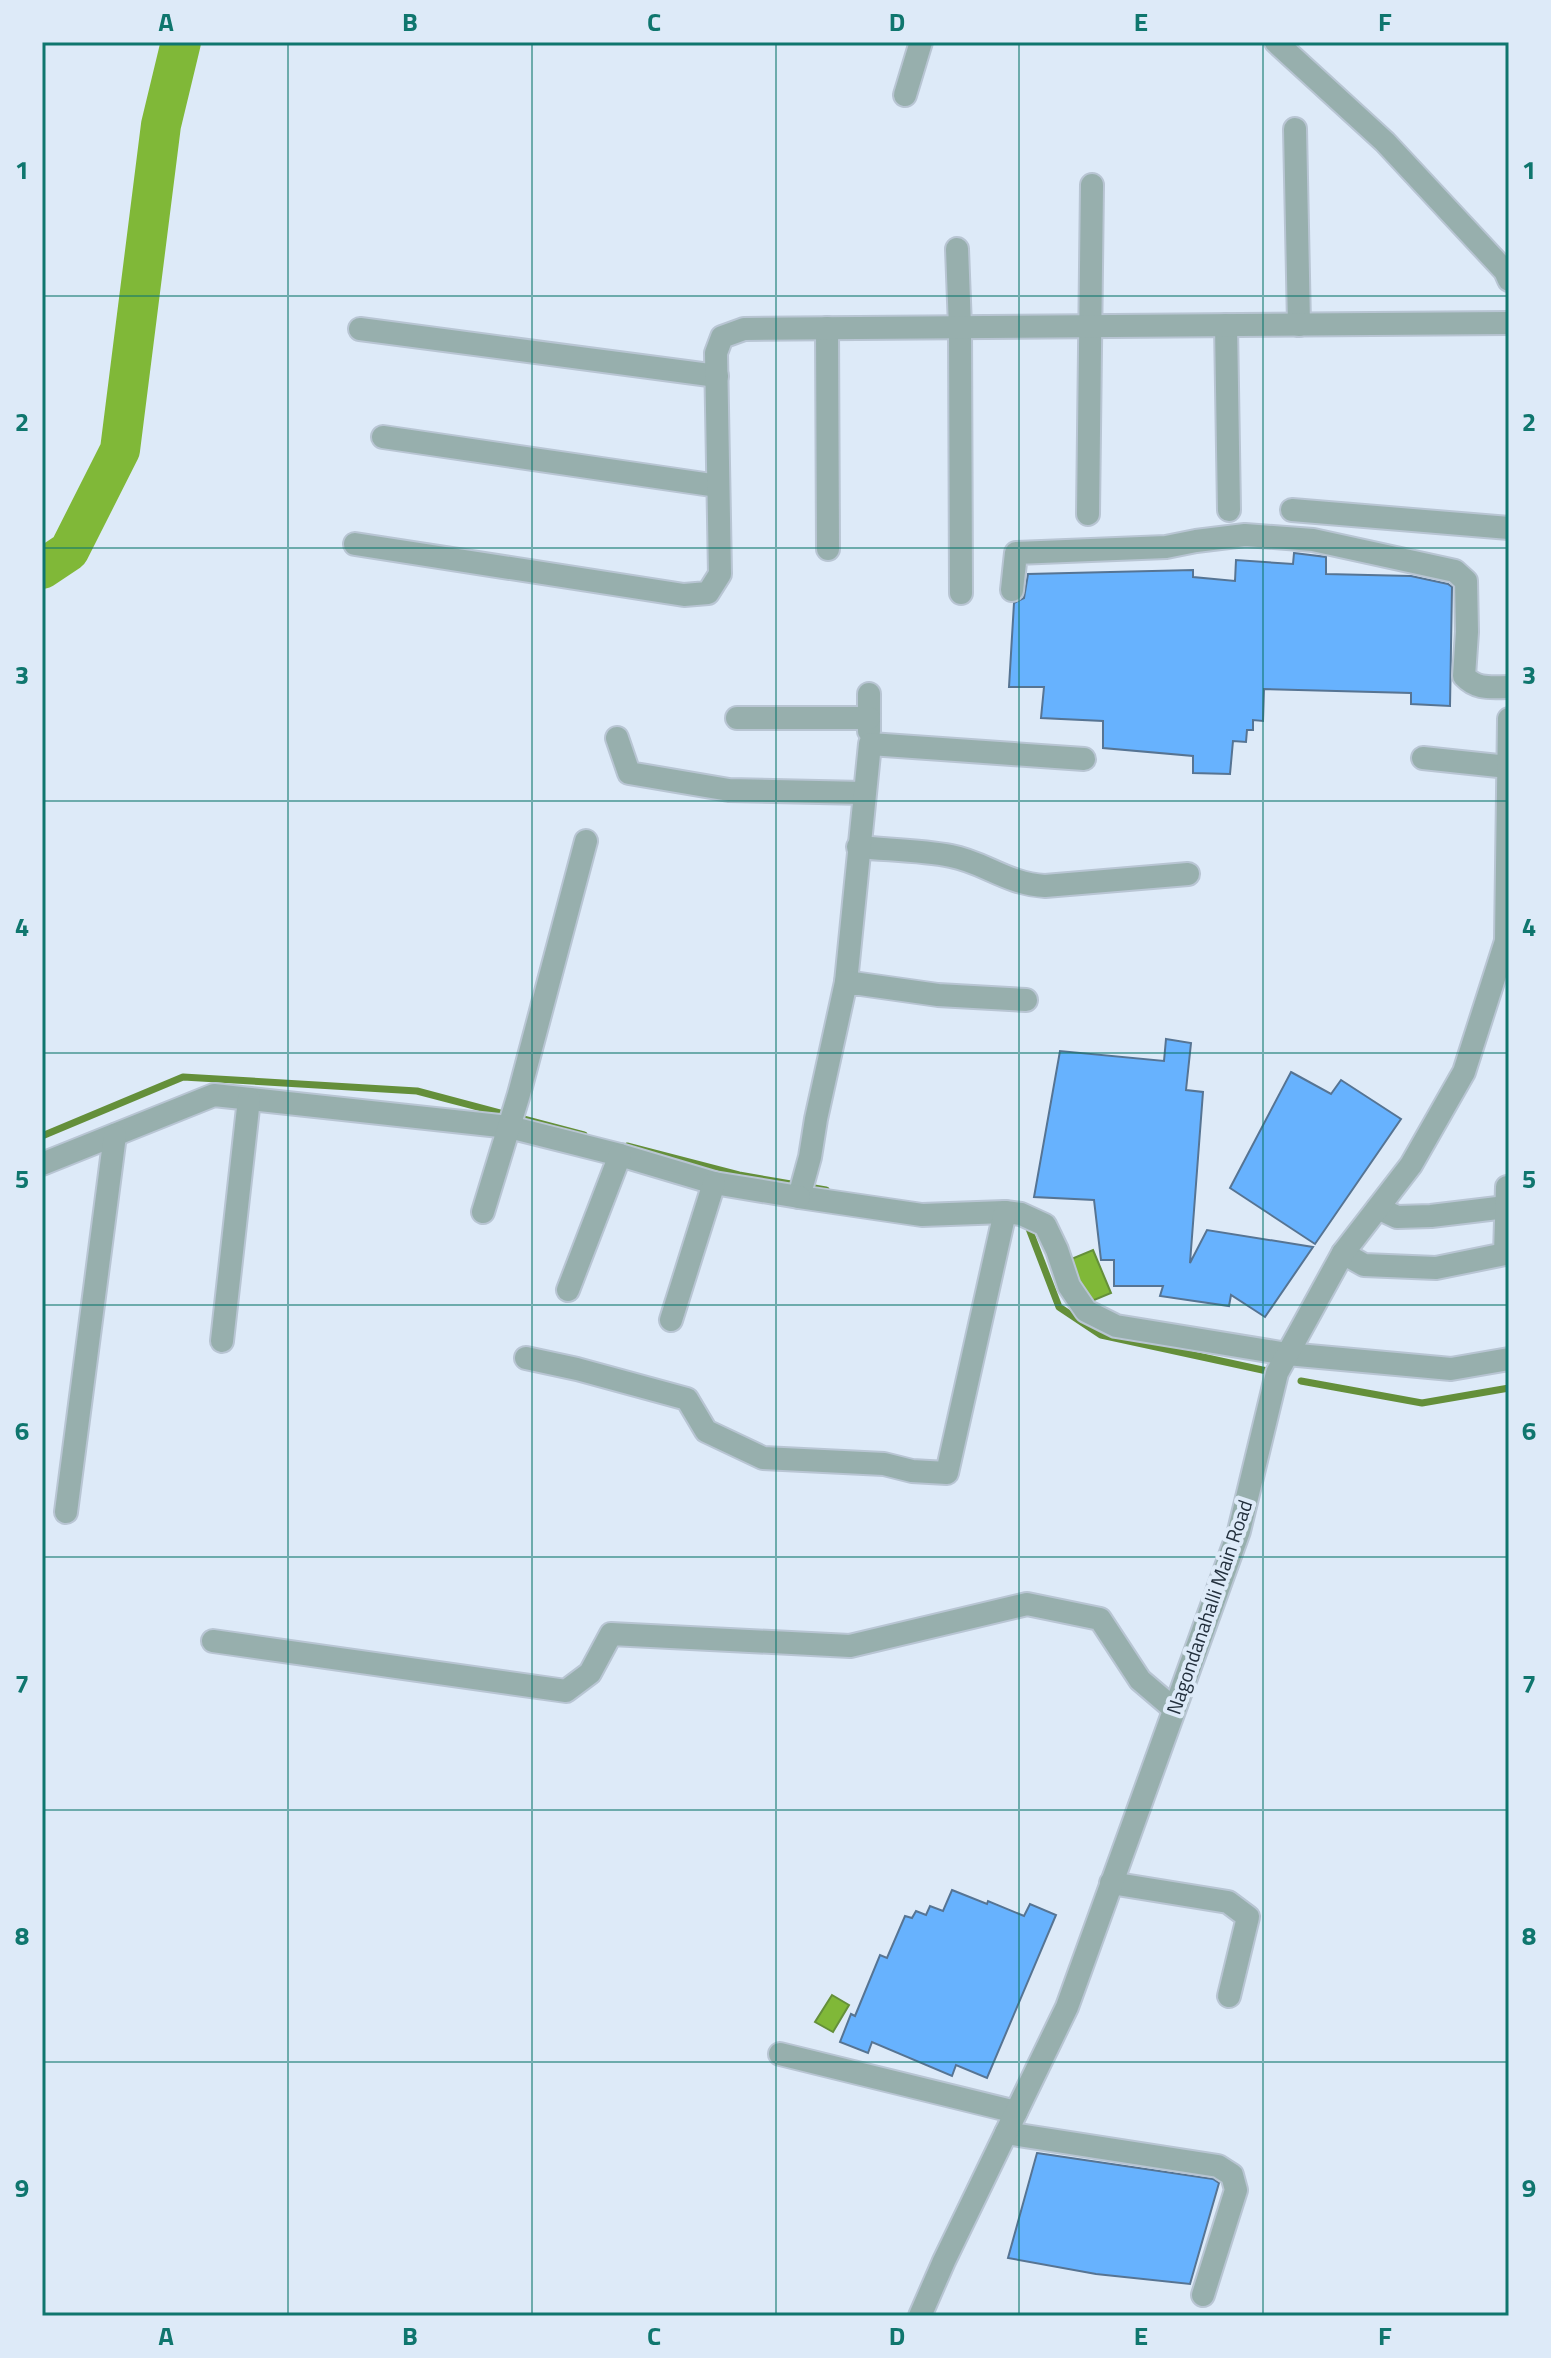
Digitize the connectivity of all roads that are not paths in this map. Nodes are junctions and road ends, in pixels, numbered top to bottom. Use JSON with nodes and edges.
{"nodes":[{"id":1,"x":921,"y":42,"type":"edge"},
{"id":2,"x":1276,"y":42,"type":"edge"},
{"id":3,"x":905,"y":95,"type":"dead end"},
{"id":4,"x":1295,"y":129,"type":"dead end"},
{"id":5,"x":1092,"y":185,"type":"dead end"},
{"id":6,"x":957,"y":249,"type":"dead end"},
{"id":7,"x":1509,"y":280,"type":"edge"},
{"id":8,"x":1509,"y":323,"type":"edge"},
{"id":9,"x":1226,"y":325,"type":"junction"},
{"id":10,"x":1299,"y":325,"type":"junction"},
{"id":11,"x":1090,"y":326,"type":"junction"},
{"id":12,"x":960,"y":327,"type":"junction"},
{"id":13,"x":827,"y":328,"type":"junction"},
{"id":14,"x":360,"y":329,"type":"dead end"},
{"id":15,"x":717,"y":376,"type":"junction"},
{"id":16,"x":383,"y":437,"type":"dead end"},
{"id":17,"x":718,"y":486,"type":"junction"},
{"id":18,"x":1229,"y":510,"type":"dead end"},
{"id":19,"x":1292,"y":510,"type":"dead end"},
{"id":20,"x":1088,"y":514,"type":"dead end"},
{"id":21,"x":1509,"y":528,"type":"edge"},
{"id":22,"x":355,"y":544,"type":"dead end"},
{"id":23,"x":828,"y":549,"type":"dead end"},
{"id":24,"x":1012,"y":590,"type":"dead end"},
{"id":25,"x":961,"y":593,"type":"dead end"},
{"id":26,"x":1509,"y":687,"type":"edge"},
{"id":27,"x":869,"y":694,"type":"dead end"},
{"id":28,"x":737,"y":718,"type":"dead end"},
{"id":29,"x":869,"y":718,"type":"junction"},
{"id":30,"x":1509,"y":719,"type":"edge"},
{"id":31,"x":617,"y":738,"type":"dead end"},
{"id":32,"x":870,"y":744,"type":"junction"},
{"id":33,"x":1423,"y":758,"type":"dead end"},
{"id":34,"x":1084,"y":759,"type":"dead end"},
{"id":35,"x":1508,"y":767,"type":"edge"},
{"id":36,"x":864,"y":793,"type":"junction"},
{"id":37,"x":586,"y":841,"type":"dead end"},
{"id":38,"x":858,"y":847,"type":"junction"},
{"id":39,"x":1188,"y":874,"type":"dead end"},
{"id":40,"x":846,"y":982,"type":"junction"},
{"id":41,"x":1026,"y":1000,"type":"dead end"},
{"id":42,"x":249,"y":1099,"type":"junction"},
{"id":43,"x":509,"y":1127,"type":"junction"},
{"id":44,"x":115,"y":1135,"type":"junction"},
{"id":45,"x":620,"y":1155,"type":"junction"},
{"id":46,"x":42,"y":1164,"type":"edge"},
{"id":47,"x":714,"y":1183,"type":"junction"},
{"id":48,"x":799,"y":1197,"type":"junction"},
{"id":49,"x":1378,"y":1208,"type":"junction"},
{"id":50,"x":483,"y":1212,"type":"dead end"},
{"id":51,"x":1005,"y":1212,"type":"junction"},
{"id":52,"x":1343,"y":1253,"type":"junction"},
{"id":53,"x":568,"y":1290,"type":"dead end"},
{"id":54,"x":671,"y":1320,"type":"dead end"},
{"id":55,"x":222,"y":1341,"type":"dead end"},
{"id":56,"x":1287,"y":1354,"type":"junction"},
{"id":57,"x":526,"y":1358,"type":"dead end"},
{"id":58,"x":1509,"y":1359,"type":"edge"},
{"id":59,"x":66,"y":1512,"type":"dead end"},
{"id":60,"x":213,"y":1641,"type":"dead end"},
{"id":61,"x":1174,"y":1709,"type":"junction"},
{"id":62,"x":1111,"y":1883,"type":"junction"},
{"id":63,"x":1229,"y":1996,"type":"dead end"},
{"id":64,"x":780,"y":2054,"type":"dead end"},
{"id":65,"x":1016,"y":2112,"type":"junction"},
{"id":66,"x":1006,"y":2133,"type":"junction"},
{"id":67,"x":1203,"y":2295,"type":"dead end"},
{"id":68,"x":920,"y":2316,"type":"edge"}],
"edges":[{"from":1,"to":3,"type":"street"},
{"from":2,"to":7,"type":"street"},
{"from":4,"to":10,"type":"street"},
{"from":5,"to":11,"type":"street"},
{"from":6,"to":12,"type":"street"},
{"from":8,"to":10,"type":"street"},
{"from":9,"to":10,"type":"street"},
{"from":9,"to":11,"type":"street"},
{"from":9,"to":18,"type":"street"},
{"from":11,"to":12,"type":"street"},
{"from":11,"to":20,"type":"street"},
{"from":12,"to":13,"type":"street"},
{"from":12,"to":25,"type":"street"},
{"from":13,"to":15,"type":"street"},
{"from":13,"to":23,"type":"street"},
{"from":14,"to":15,"type":"street"},
{"from":15,"to":17,"type":"street"},
{"from":16,"to":17,"type":"street"},
{"from":17,"to":22,"type":"street"},
{"from":19,"to":21,"type":"street"},
{"from":24,"to":26,"type":"street"},
{"from":27,"to":29,"type":"street"},
{"from":28,"to":29,"type":"street"},
{"from":29,"to":32,"type":"street"},
{"from":30,"to":35,"type":"street","name":"Nagondanahalli Main Road"},
{"from":31,"to":36,"type":"street"},
{"from":32,"to":34,"type":"street"},
{"from":32,"to":36,"type":"street"},
{"from":33,"to":35,"type":"street"},
{"from":35,"to":49,"type":"street","name":"Nagondanahalli Main Road"},
{"from":36,"to":38,"type":"street"},
{"from":37,"to":43,"type":"street"},
{"from":38,"to":39,"type":"street"},
{"from":38,"to":40,"type":"street"},
{"from":40,"to":41,"type":"street"},
{"from":40,"to":48,"type":"street"},
{"from":42,"to":43,"type":"street"},
{"from":42,"to":44,"type":"street"},
{"from":42,"to":55,"type":"street"},
{"from":43,"to":45,"type":"street"},
{"from":43,"to":50,"type":"street"},
{"from":44,"to":46,"type":"street"},
{"from":44,"to":59,"type":"street"},
{"from":45,"to":47,"type":"street"},
{"from":45,"to":53,"type":"street"},
{"from":47,"to":48,"type":"street"},
{"from":47,"to":54,"type":"street"},
{"from":48,"to":51,"type":"street"},
{"from":49,"to":52,"type":"street","name":"Nagondanahalli Main Road"},
{"from":49,"to":52,"type":"street"},
{"from":51,"to":56,"type":"street"},
{"from":51,"to":57,"type":"street"},
{"from":52,"to":56,"type":"street","name":"Nagondanahalli Main Road"},
{"from":56,"to":58,"type":"street"},
{"from":56,"to":61,"type":"street","name":"Nagondanahalli Main Road"},
{"from":60,"to":61,"type":"street"},
{"from":61,"to":62,"type":"street","name":"Nagondanahalli Main Road"},
{"from":62,"to":63,"type":"street"},
{"from":62,"to":65,"type":"street","name":"Nagondanahalli Main Road"},
{"from":64,"to":65,"type":"street"},
{"from":65,"to":66,"type":"street","name":"Nagondanahalli Main Road"},
{"from":66,"to":67,"type":"street"},
{"from":66,"to":68,"type":"street","name":"Nagondanahalli Main Road"}]}
